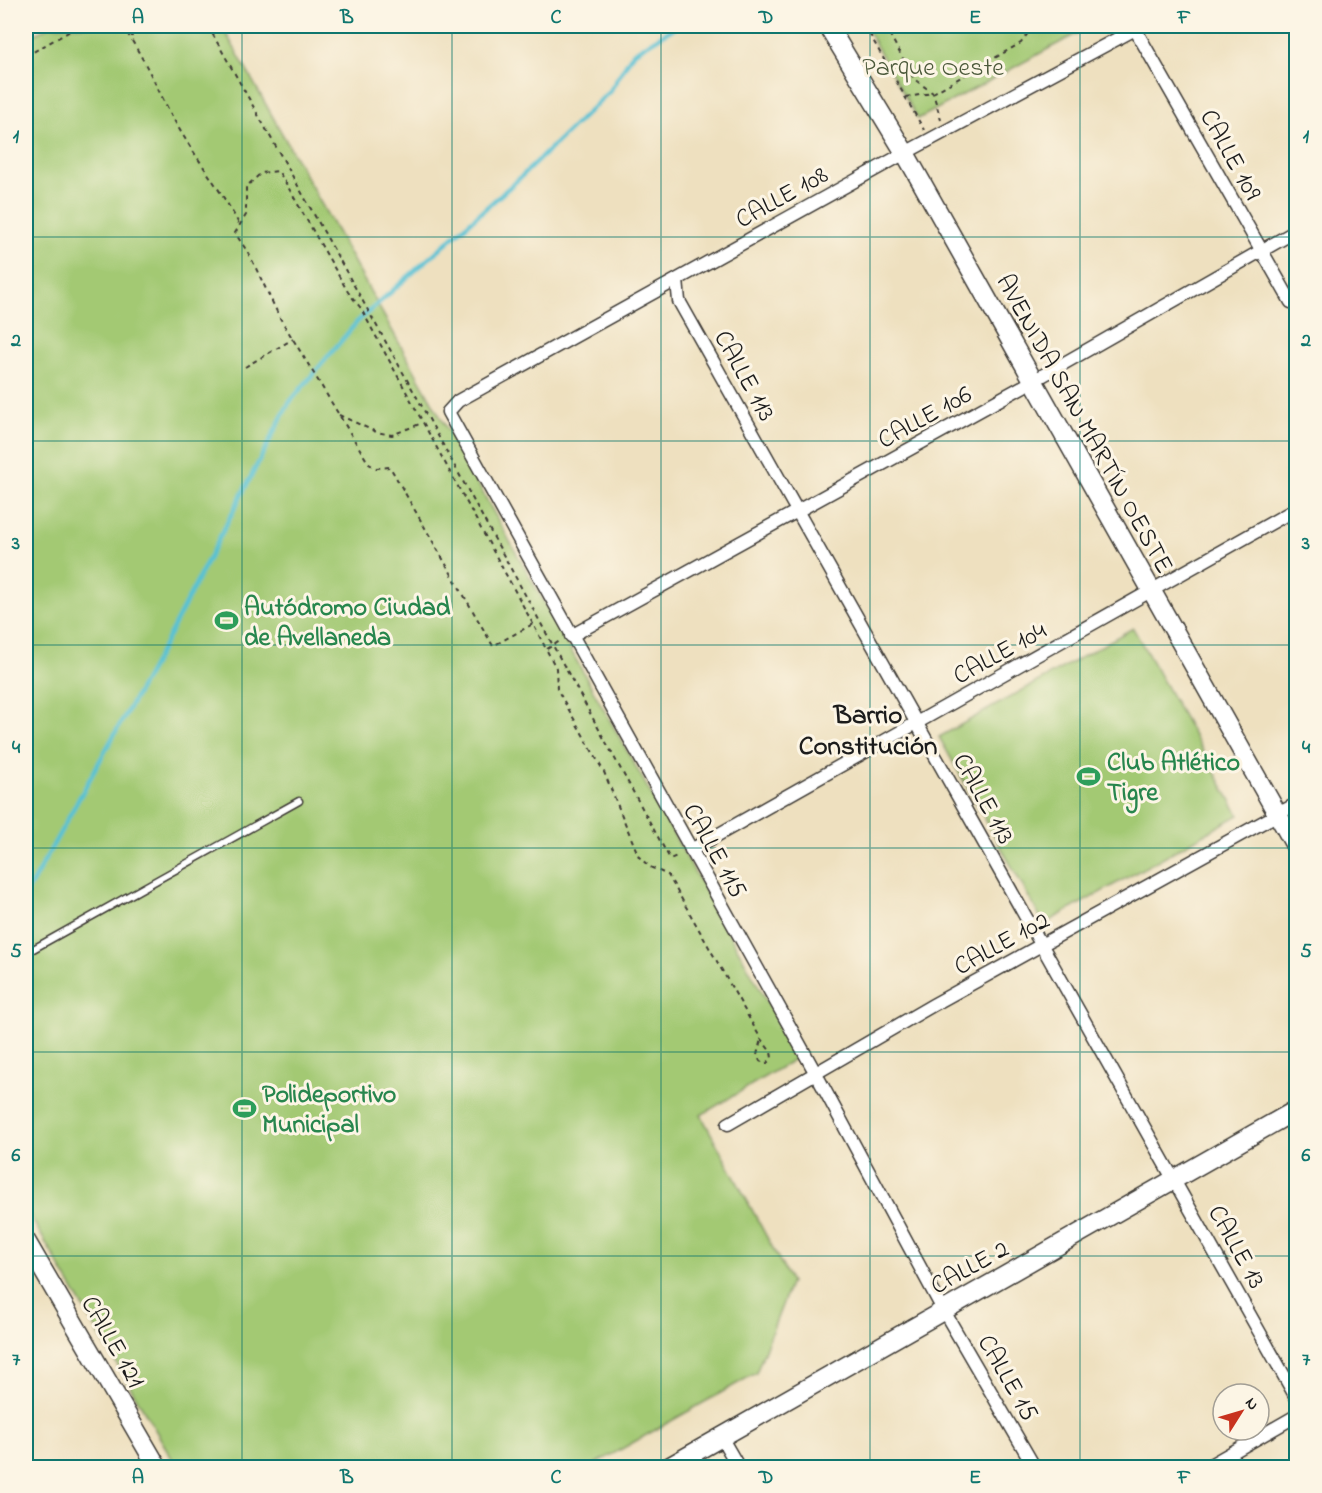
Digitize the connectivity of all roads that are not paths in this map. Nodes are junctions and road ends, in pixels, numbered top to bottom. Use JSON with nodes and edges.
{"nodes":[{"id":1,"x":828,"y":26,"type":"edge"},
{"id":2,"x":1138,"y":27,"type":"edge"},
{"id":3,"x":905,"y":153,"type":"junction"},
{"id":4,"x":1296,"y":231,"type":"edge"},
{"id":5,"x":1261,"y":251,"type":"junction"},
{"id":6,"x":677,"y":280,"type":"junction"},
{"id":7,"x":1291,"y":302,"type":"dead end"},
{"id":8,"x":1033,"y":381,"type":"junction"},
{"id":9,"x":448,"y":412,"type":"joint"},
{"id":10,"x":1296,"y":510,"type":"edge"},
{"id":11,"x":797,"y":511,"type":"junction"},
{"id":12,"x":1152,"y":591,"type":"junction"},
{"id":13,"x":571,"y":636,"type":"junction"},
{"id":14,"x":917,"y":723,"type":"junction"},
{"id":15,"x":299,"y":801,"type":"dead end"},
{"id":16,"x":1296,"y":804,"type":"edge"},
{"id":17,"x":1278,"y":814,"type":"junction"},
{"id":18,"x":1296,"y":847,"type":"edge"},
{"id":19,"x":691,"y":850,"type":"junction"},
{"id":20,"x":1042,"y":946,"type":"junction"},
{"id":21,"x":26,"y":953,"type":"edge"},
{"id":22,"x":815,"y":1072,"type":"junction"},
{"id":23,"x":1296,"y":1110,"type":"edge"},
{"id":24,"x":728,"y":1124,"type":"dead end"},
{"id":25,"x":1175,"y":1179,"type":"junction"},
{"id":26,"x":26,"y":1241,"type":"edge"},
{"id":27,"x":944,"y":1310,"type":"junction"},
{"id":28,"x":1296,"y":1397,"type":"edge"},
{"id":29,"x":1296,"y":1416,"type":"edge"},
{"id":30,"x":721,"y":1437,"type":"junction"},
{"id":31,"x":158,"y":1467,"type":"edge"},
{"id":32,"x":667,"y":1467,"type":"edge"},
{"id":33,"x":739,"y":1467,"type":"edge"},
{"id":34,"x":1035,"y":1467,"type":"edge"},
{"id":35,"x":1205,"y":1467,"type":"edge"}],
"edges":[{"from":1,"to":3,"type":"street","name":"AVENIDA SAN MARTÍN OESTE"},
{"from":2,"to":3,"type":"street","name":"CALLE 108"},
{"from":2,"to":5,"type":"street","name":"CALLE 109"},
{"from":3,"to":6,"type":"street","name":"CALLE 108"},
{"from":3,"to":8,"type":"street","name":"AVENIDA SAN MARTÍN OESTE"},
{"from":4,"to":5,"type":"street","name":"CALLE 106"},
{"from":5,"to":7,"type":"street","name":"CALLE 109"},
{"from":5,"to":8,"type":"street","name":"CALLE 106"},
{"from":6,"to":9,"type":"street","name":"CALLE 108"},
{"from":6,"to":11,"type":"street","name":"CALLE 113"},
{"from":8,"to":11,"type":"street","name":"CALLE 106"},
{"from":8,"to":12,"type":"street","name":"AVENIDA SAN MARTÍN OESTE"},
{"from":9,"to":13,"type":"street","name":"CALLE 115"},
{"from":10,"to":12,"type":"street","name":"CALLE 104"},
{"from":11,"to":13,"type":"street","name":"CALLE 106"},
{"from":11,"to":14,"type":"street","name":"CALLE 113"},
{"from":12,"to":14,"type":"street","name":"CALLE 104"},
{"from":12,"to":17,"type":"street","name":"AVENIDA SAN MARTÍN OESTE"},
{"from":13,"to":19,"type":"street","name":"CALLE 115"},
{"from":14,"to":19,"type":"street","name":"CALLE 104"},
{"from":14,"to":20,"type":"street","name":"CALLE 113"},
{"from":15,"to":21,"type":"lane"},
{"from":16,"to":17,"type":"street","name":"CALLE 102"},
{"from":17,"to":18,"type":"street","name":"AVENIDA SAN MARTÍN OESTE"},
{"from":17,"to":20,"type":"street","name":"CALLE 102"},
{"from":19,"to":22,"type":"street","name":"CALLE 115"},
{"from":20,"to":22,"type":"street","name":"CALLE 102"},
{"from":20,"to":25,"type":"street","name":"CALLE 113"},
{"from":22,"to":24,"type":"street","name":"CALLE 102"},
{"from":22,"to":27,"type":"street","name":"CALLE 115"},
{"from":23,"to":25,"type":"street","name":"CALLE 2"},
{"from":25,"to":27,"type":"street","name":"CALLE 2"},
{"from":25,"to":28,"type":"street","name":"CALLE 13"},
{"from":26,"to":31,"type":"street","name":"CALLE 121"},
{"from":27,"to":30,"type":"street","name":"CALLE 2"},
{"from":27,"to":34,"type":"street","name":"CALLE 15"},
{"from":29,"to":35,"type":"street"},
{"from":30,"to":32,"type":"street","name":"CALLE 2"},
{"from":30,"to":33,"type":"street"}]}
